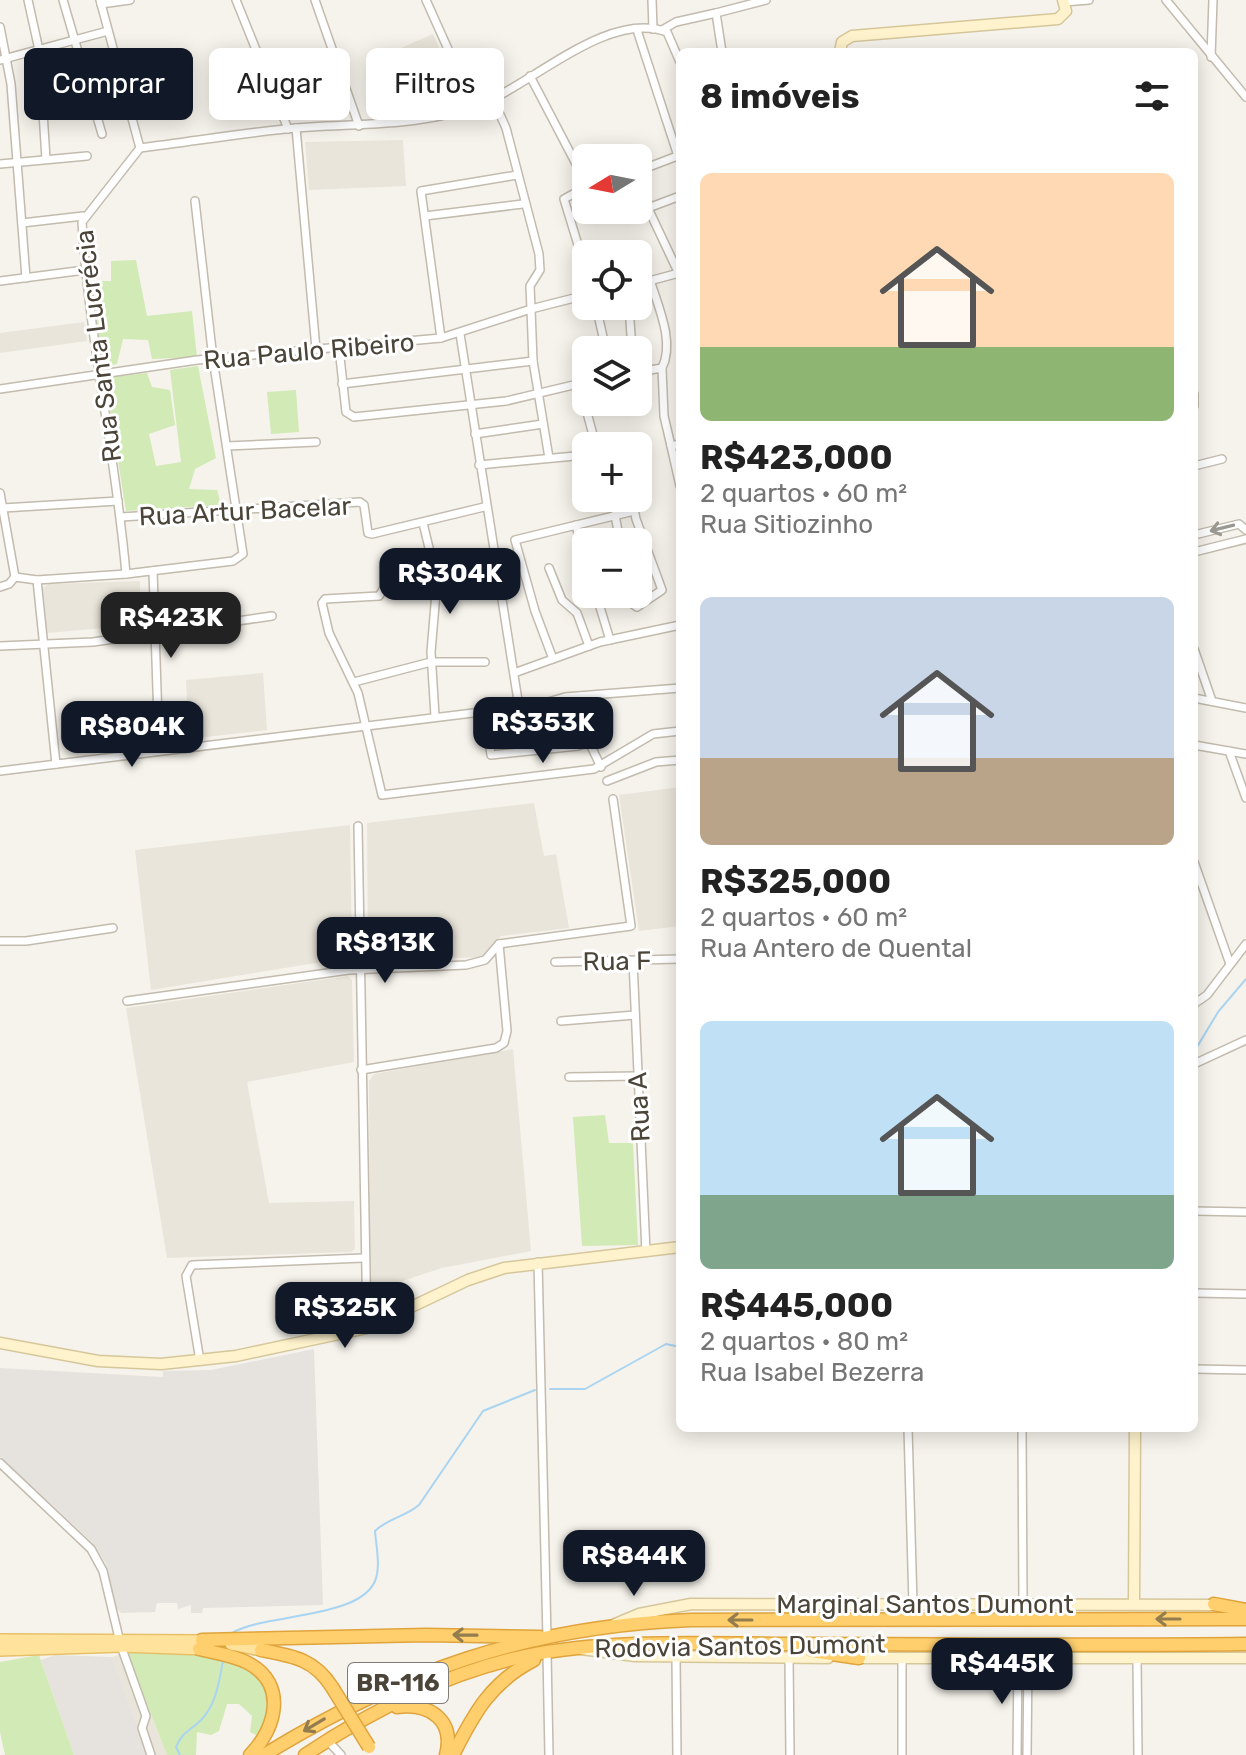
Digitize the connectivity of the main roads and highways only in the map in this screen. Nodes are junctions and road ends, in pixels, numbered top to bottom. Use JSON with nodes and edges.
{"nodes":[{"id":1,"x":1069,"y":1,"type":"edge"},
{"id":2,"x":841,"y":48,"type":"edge"},
{"id":3,"x":676,"y":1248,"type":"edge"},
{"id":4,"x":0,"y":1343,"type":"edge"},
{"id":5,"x":1135,"y":1432,"type":"edge"},
{"id":6,"x":1134,"y":1604,"type":"junction"},
{"id":7,"x":1214,"y":1604,"type":"joint"},
{"id":8,"x":1246,"y":1607,"type":"edge"},
{"id":9,"x":1246,"y":1619,"type":"edge"},
{"id":10,"x":607,"y":1628,"type":"junction"},
{"id":11,"x":545,"y":1638,"type":"junction"},
{"id":12,"x":0,"y":1640,"type":"edge"},
{"id":13,"x":120,"y":1642,"type":"junction"},
{"id":14,"x":732,"y":1644,"type":"junction"},
{"id":15,"x":1246,"y":1644,"type":"edge"},
{"id":16,"x":200,"y":1645,"type":"junction"},
{"id":17,"x":579,"y":1649,"type":"junction"},
{"id":18,"x":0,"y":1650,"type":"edge"},
{"id":19,"x":261,"y":1650,"type":"joint"},
{"id":20,"x":543,"y":1653,"type":"junction"},
{"id":21,"x":859,"y":1658,"type":"junction"},
{"id":22,"x":1246,"y":1658,"type":"edge"},
{"id":23,"x":386,"y":1708,"type":"junction"},
{"id":24,"x":372,"y":1751,"type":"edge"},
{"id":25,"x":250,"y":1755,"type":"edge"},
{"id":26,"x":264,"y":1755,"type":"edge"},
{"id":27,"x":305,"y":1755,"type":"edge"},
{"id":28,"x":446,"y":1755,"type":"edge"},
{"id":29,"x":453,"y":1755,"type":"edge"}],
"edges":[{"from":1,"to":2,"type":"main road"},
{"from":3,"to":4,"type":"main road"},
{"from":5,"to":6,"type":"main road"},
{"from":6,"to":7,"type":"main road","name":"Marginal Santos Dumont","number":"BR-116"},
{"from":6,"to":10,"type":"main road","name":"Marginal Santos Dumont","number":"BR-116"},
{"from":7,"to":8,"type":"highway"},
{"from":9,"to":10,"type":"highway","name":"Rodovia Santos Dumont","number":"BR-116","one_way":true},
{"from":10,"to":11,"type":"highway","name":"Rodovia Santos Dumont","number":"BR-116"},
{"from":11,"to":16,"type":"highway","one_way":true},
{"from":11,"to":26,"type":"highway","name":"Rodovia Santos Dumont","number":"BR-116","one_way":true},
{"from":12,"to":13,"type":"main road"},
{"from":13,"to":16,"type":"main road"},
{"from":13,"to":18,"type":"main road"},
{"from":14,"to":15,"type":"highway","name":"Rodovia Santos Dumont","number":"BR-116"},
{"from":14,"to":17,"type":"highway","name":"Rodovia Santos Dumont","number":"BR-116"},
{"from":14,"to":21,"type":"highway"},
{"from":16,"to":19,"type":"main road"},
{"from":16,"to":25,"type":"highway"},
{"from":17,"to":20,"type":"highway","name":"Rodovia Santos Dumont","number":"BR-116"},
{"from":17,"to":21,"type":"main road","name":"Marginal Santos Dumont","number":"BR-116"},
{"from":19,"to":24,"type":"highway","bridge":true},
{"from":20,"to":23,"type":"highway","name":"Rodovia Santos Dumont","number":"BR-116"},
{"from":20,"to":29,"type":"highway"},
{"from":21,"to":22,"type":"main road","name":"Marginal Santos Dumont","number":"BR-116"},
{"from":23,"to":27,"type":"highway","name":"Rodovia Santos Dumont","number":"BR-116"},
{"from":23,"to":28,"type":"highway"}]}
